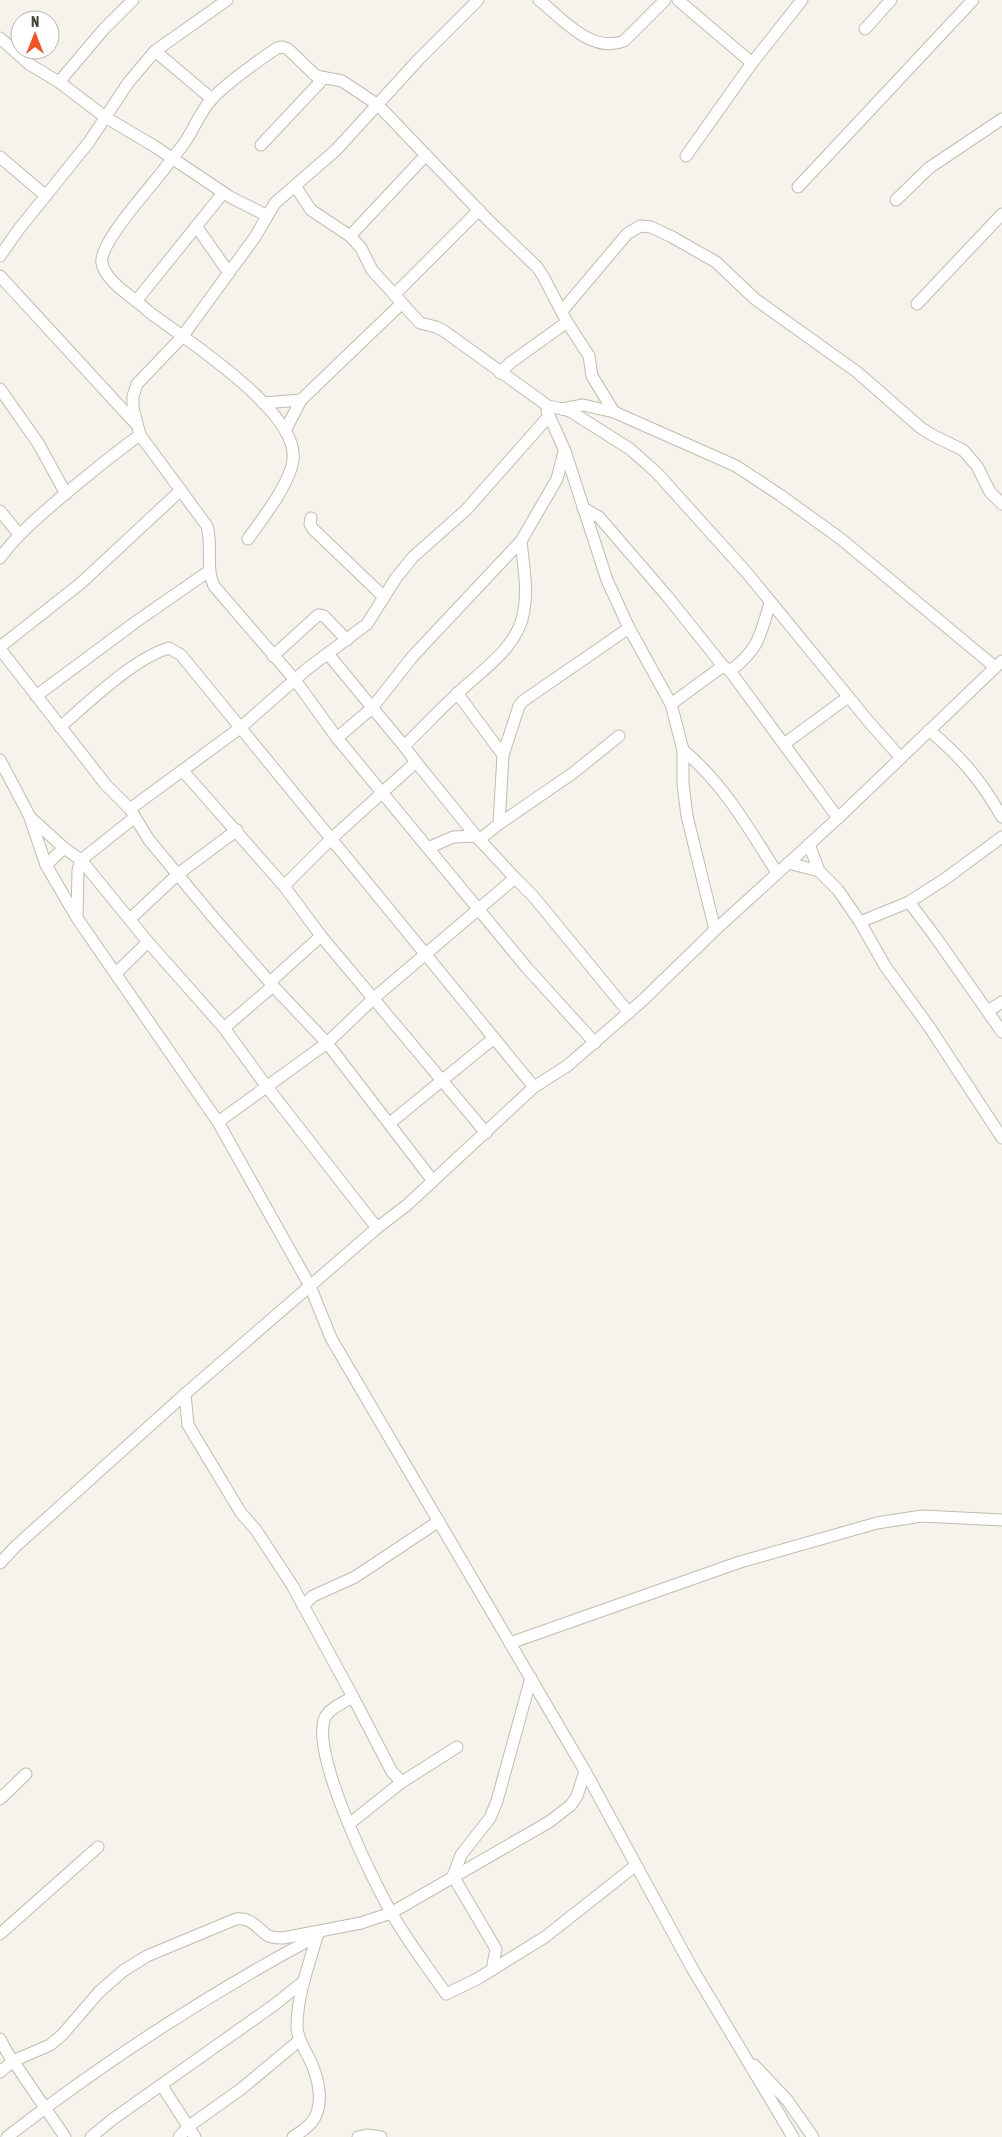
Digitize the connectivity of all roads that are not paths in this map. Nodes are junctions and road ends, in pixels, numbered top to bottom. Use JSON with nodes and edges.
{"nodes":[{"id":1,"x":133,"y":0,"type":"edge"},
{"id":2,"x":227,"y":0,"type":"edge"},
{"id":3,"x":478,"y":0,"type":"edge"},
{"id":4,"x":539,"y":0,"type":"edge"},
{"id":5,"x":665,"y":0,"type":"edge"},
{"id":6,"x":678,"y":0,"type":"edge"},
{"id":7,"x":802,"y":0,"type":"edge"},
{"id":8,"x":891,"y":0,"type":"edge"},
{"id":9,"x":973,"y":0,"type":"edge"},
{"id":10,"x":865,"y":29,"type":"dead end"},
{"id":11,"x":0,"y":38,"type":"edge"},
{"id":12,"x":155,"y":51,"type":"junction"},
{"id":13,"x":752,"y":63,"type":"junction"},
{"id":14,"x":324,"y":78,"type":"junction"},
{"id":15,"x":59,"y":82,"type":"junction"},
{"id":16,"x":212,"y":99,"type":"junction"},
{"id":17,"x":378,"y":105,"type":"junction"},
{"id":18,"x":105,"y":117,"type":"junction"},
{"id":19,"x":1002,"y":119,"type":"edge"},
{"id":20,"x":261,"y":146,"type":"dead end"},
{"id":21,"x":426,"y":155,"type":"junction"},
{"id":22,"x":686,"y":156,"type":"dead end"},
{"id":23,"x":0,"y":157,"type":"edge"},
{"id":24,"x":172,"y":159,"type":"junction"},
{"id":25,"x":295,"y":186,"type":"junction"},
{"id":26,"x":798,"y":187,"type":"dead end"},
{"id":27,"x":223,"y":193,"type":"junction"},
{"id":28,"x":46,"y":196,"type":"junction"},
{"id":29,"x":896,"y":200,"type":"dead end"},
{"id":30,"x":479,"y":210,"type":"junction"},
{"id":31,"x":1002,"y":214,"type":"edge"},
{"id":32,"x":266,"y":216,"type":"junction"},
{"id":33,"x":196,"y":226,"type":"junction"},
{"id":34,"x":350,"y":236,"type":"junction"},
{"id":35,"x":0,"y":256,"type":"edge"},
{"id":36,"x":229,"y":273,"type":"junction"},
{"id":37,"x":0,"y":276,"type":"edge"},
{"id":38,"x":137,"y":300,"type":"junction"},
{"id":39,"x":397,"y":300,"type":"junction"},
{"id":40,"x":917,"y":304,"type":"dead end"},
{"id":41,"x":562,"y":311,"type":"junction"},
{"id":42,"x":567,"y":322,"type":"junction"},
{"id":43,"x":182,"y":337,"type":"junction"},
{"id":44,"x":500,"y":373,"type":"junction"},
{"id":45,"x":0,"y":389,"type":"edge"},
{"id":46,"x":301,"y":400,"type":"junction"},
{"id":47,"x":543,"y":402,"type":"junction"},
{"id":48,"x":263,"y":403,"type":"junction"},
{"id":49,"x":562,"y":409,"type":"junction"},
{"id":50,"x":614,"y":412,"type":"junction"},
{"id":51,"x":549,"y":416,"type":"junction"},
{"id":52,"x":286,"y":429,"type":"junction"},
{"id":53,"x":138,"y":430,"type":"junction"},
{"id":54,"x":565,"y":451,"type":"junction"},
{"id":55,"x":181,"y":490,"type":"junction"},
{"id":56,"x":66,"y":494,"type":"junction"},
{"id":57,"x":1002,"y":504,"type":"edge"},
{"id":58,"x":583,"y":508,"type":"junction"},
{"id":59,"x":0,"y":512,"type":"edge"},
{"id":60,"x":310,"y":518,"type":"dead end"},
{"id":61,"x":18,"y":534,"type":"junction"},
{"id":62,"x":248,"y":539,"type":"dead end"},
{"id":63,"x":521,"y":541,"type":"junction"},
{"id":64,"x":0,"y":558,"type":"edge"},
{"id":65,"x":208,"y":571,"type":"junction"},
{"id":66,"x":384,"y":597,"type":"junction"},
{"id":67,"x":770,"y":602,"type":"junction"},
{"id":68,"x":629,"y":628,"type":"junction"},
{"id":69,"x":347,"y":640,"type":"junction"},
{"id":70,"x":0,"y":648,"type":"edge"},
{"id":71,"x":328,"y":654,"type":"junction"},
{"id":72,"x":274,"y":656,"type":"junction"},
{"id":73,"x":999,"y":664,"type":"edge"},
{"id":74,"x":726,"y":668,"type":"junction"},
{"id":75,"x":295,"y":680,"type":"junction"},
{"id":76,"x":457,"y":693,"type":"junction"},
{"id":77,"x":36,"y":696,"type":"junction"},
{"id":78,"x":848,"y":697,"type":"junction"},
{"id":79,"x":671,"y":704,"type":"junction"},
{"id":80,"x":372,"y":708,"type":"junction"},
{"id":81,"x":60,"y":727,"type":"junction"},
{"id":82,"x":240,"y":728,"type":"junction"},
{"id":83,"x":928,"y":730,"type":"junction"},
{"id":84,"x":619,"y":736,"type":"dead end"},
{"id":85,"x":336,"y":738,"type":"junction"},
{"id":86,"x":784,"y":744,"type":"junction"},
{"id":87,"x":404,"y":746,"type":"junction"},
{"id":88,"x":683,"y":750,"type":"junction"},
{"id":89,"x":503,"y":754,"type":"junction"},
{"id":90,"x":901,"y":758,"type":"junction"},
{"id":91,"x":0,"y":760,"type":"edge"},
{"id":92,"x":416,"y":762,"type":"junction"},
{"id":93,"x":183,"y":771,"type":"junction"},
{"id":94,"x":382,"y":794,"type":"junction"},
{"id":95,"x":132,"y":814,"type":"junction"},
{"id":96,"x":29,"y":815,"type":"junction"},
{"id":97,"x":1002,"y":817,"type":"edge"},
{"id":98,"x":838,"y":818,"type":"junction"},
{"id":99,"x":499,"y":824,"type":"junction"},
{"id":100,"x":236,"y":830,"type":"junction"},
{"id":101,"x":1002,"y":837,"type":"edge"},
{"id":102,"x":478,"y":838,"type":"junction"},
{"id":103,"x":330,"y":840,"type":"junction"},
{"id":104,"x":809,"y":844,"type":"junction"},
{"id":105,"x":64,"y":848,"type":"junction"},
{"id":106,"x":428,"y":848,"type":"junction"},
{"id":107,"x":81,"y":860,"type":"junction"},
{"id":108,"x":788,"y":864,"type":"junction"},
{"id":109,"x":46,"y":865,"type":"junction"},
{"id":110,"x":819,"y":871,"type":"junction"},
{"id":111,"x":777,"y":873,"type":"junction"},
{"id":112,"x":178,"y":874,"type":"junction"},
{"id":113,"x":515,"y":878,"type":"junction"},
{"id":114,"x":284,"y":886,"type":"junction"},
{"id":115,"x":909,"y":902,"type":"junction"},
{"id":116,"x":479,"y":908,"type":"junction"},
{"id":117,"x":77,"y":918,"type":"junction"},
{"id":118,"x":130,"y":919,"type":"junction"},
{"id":119,"x":860,"y":922,"type":"junction"},
{"id":120,"x":715,"y":930,"type":"junction"},
{"id":121,"x":321,"y":936,"type":"junction"},
{"id":122,"x":148,"y":942,"type":"junction"},
{"id":123,"x":425,"y":953,"type":"junction"},
{"id":124,"x":116,"y":973,"type":"junction"},
{"id":125,"x":272,"y":984,"type":"junction"},
{"id":126,"x":374,"y":998,"type":"junction"},
{"id":127,"x":1002,"y":1002,"type":"edge"},
{"id":128,"x":988,"y":1011,"type":"junction"},
{"id":129,"x":629,"y":1013,"type":"junction"},
{"id":130,"x":224,"y":1028,"type":"junction"},
{"id":131,"x":1002,"y":1032,"type":"edge"},
{"id":132,"x":494,"y":1038,"type":"junction"},
{"id":133,"x":328,"y":1043,"type":"junction"},
{"id":134,"x":595,"y":1043,"type":"junction"},
{"id":135,"x":442,"y":1080,"type":"junction"},
{"id":136,"x":534,"y":1087,"type":"junction"},
{"id":137,"x":267,"y":1088,"type":"junction"},
{"id":138,"x":218,"y":1122,"type":"junction"},
{"id":139,"x":390,"y":1123,"type":"junction"},
{"id":140,"x":486,"y":1132,"type":"junction"},
{"id":141,"x":1002,"y":1138,"type":"edge"},
{"id":142,"x":433,"y":1181,"type":"junction"},
{"id":143,"x":377,"y":1228,"type":"junction"},
{"id":144,"x":310,"y":1286,"type":"junction"},
{"id":145,"x":185,"y":1394,"type":"junction"},
{"id":146,"x":1002,"y":1520,"type":"edge"},
{"id":147,"x":440,"y":1521,"type":"junction"},
{"id":148,"x":0,"y":1563,"type":"edge"},
{"id":149,"x":303,"y":1606,"type":"junction"},
{"id":150,"x":510,"y":1643,"type":"junction"},
{"id":151,"x":531,"y":1678,"type":"junction"},
{"id":152,"x":353,"y":1697,"type":"junction"},
{"id":153,"x":457,"y":1747,"type":"dead end"},
{"id":154,"x":585,"y":1771,"type":"junction"},
{"id":155,"x":26,"y":1774,"type":"dead end"},
{"id":156,"x":402,"y":1782,"type":"junction"},
{"id":157,"x":0,"y":1799,"type":"edge"},
{"id":158,"x":349,"y":1824,"type":"junction"},
{"id":159,"x":98,"y":1847,"type":"dead end"},
{"id":160,"x":635,"y":1866,"type":"junction"},
{"id":161,"x":453,"y":1876,"type":"junction"},
{"id":162,"x":391,"y":1912,"type":"junction"},
{"id":163,"x":319,"y":1933,"type":"junction"},
{"id":164,"x":0,"y":1934,"type":"edge"},
{"id":165,"x":492,"y":1970,"type":"junction"},
{"id":166,"x":304,"y":1981,"type":"junction"},
{"id":167,"x":0,"y":2039,"type":"edge"},
{"id":168,"x":300,"y":2040,"type":"junction"},
{"id":169,"x":745,"y":2057,"type":"junction"},
{"id":170,"x":13,"y":2061,"type":"junction"},
{"id":171,"x":0,"y":2072,"type":"edge"},
{"id":172,"x":162,"y":2086,"type":"junction"},
{"id":173,"x":46,"y":2107,"type":"junction"},
{"id":174,"x":189,"y":2126,"type":"junction"},
{"id":175,"x":7,"y":2137,"type":"edge"},
{"id":176,"x":65,"y":2137,"type":"edge"},
{"id":177,"x":91,"y":2137,"type":"edge"},
{"id":178,"x":179,"y":2137,"type":"edge"},
{"id":179,"x":195,"y":2137,"type":"edge"},
{"id":180,"x":292,"y":2137,"type":"edge"},
{"id":181,"x":358,"y":2137,"type":"edge"},
{"id":182,"x":381,"y":2137,"type":"edge"},
{"id":183,"x":793,"y":2137,"type":"edge"},
{"id":184,"x":812,"y":2137,"type":"edge"}],
"edges":[{"from":1,"to":15,"type":"street"},
{"from":2,"to":12,"type":"street"},
{"from":3,"to":17,"type":"street"},
{"from":4,"to":5,"type":"street"},
{"from":6,"to":13,"type":"street"},
{"from":7,"to":13,"type":"street"},
{"from":8,"to":10,"type":"street"},
{"from":9,"to":26,"type":"street"},
{"from":11,"to":15,"type":"street"},
{"from":12,"to":16,"type":"street"},
{"from":12,"to":18,"type":"street"},
{"from":13,"to":22,"type":"street"},
{"from":14,"to":16,"type":"street"},
{"from":14,"to":17,"type":"street"},
{"from":14,"to":20,"type":"street"},
{"from":15,"to":18,"type":"street"},
{"from":16,"to":24,"type":"street"},
{"from":17,"to":21,"type":"street"},
{"from":17,"to":25,"type":"street"},
{"from":18,"to":24,"type":"street"},
{"from":18,"to":28,"type":"street"},
{"from":19,"to":29,"type":"street"},
{"from":21,"to":30,"type":"street"},
{"from":21,"to":34,"type":"street"},
{"from":23,"to":28,"type":"street"},
{"from":24,"to":27,"type":"street"},
{"from":24,"to":38,"type":"street"},
{"from":25,"to":32,"type":"street"},
{"from":25,"to":34,"type":"street"},
{"from":27,"to":32,"type":"street"},
{"from":27,"to":33,"type":"street"},
{"from":28,"to":35,"type":"street"},
{"from":30,"to":39,"type":"street"},
{"from":30,"to":41,"type":"street"},
{"from":31,"to":40,"type":"street"},
{"from":32,"to":36,"type":"street"},
{"from":33,"to":36,"type":"street"},
{"from":33,"to":38,"type":"street"},
{"from":34,"to":39,"type":"street"},
{"from":36,"to":43,"type":"street"},
{"from":37,"to":53,"type":"street"},
{"from":38,"to":43,"type":"street"},
{"from":39,"to":44,"type":"street"},
{"from":39,"to":46,"type":"street"},
{"from":41,"to":42,"type":"street"},
{"from":41,"to":57,"type":"street"},
{"from":42,"to":44,"type":"street"},
{"from":42,"to":50,"type":"street"},
{"from":43,"to":48,"type":"street"},
{"from":43,"to":53,"type":"street"},
{"from":44,"to":47,"type":"street"},
{"from":45,"to":56,"type":"street"},
{"from":46,"to":48,"type":"street"},
{"from":46,"to":52,"type":"street"},
{"from":47,"to":49,"type":"street"},
{"from":47,"to":51,"type":"street"},
{"from":48,"to":52,"type":"street"},
{"from":49,"to":50,"type":"street"},
{"from":49,"to":67,"type":"street"},
{"from":50,"to":73,"type":"street"},
{"from":51,"to":54,"type":"street"},
{"from":51,"to":66,"type":"street"},
{"from":52,"to":62,"type":"street"},
{"from":53,"to":55,"type":"street"},
{"from":53,"to":56,"type":"street"},
{"from":54,"to":58,"type":"street"},
{"from":54,"to":63,"type":"street"},
{"from":55,"to":65,"type":"street"},
{"from":55,"to":70,"type":"street"},
{"from":56,"to":61,"type":"street"},
{"from":58,"to":68,"type":"street"},
{"from":58,"to":74,"type":"street"},
{"from":59,"to":61,"type":"street"},
{"from":60,"to":66,"type":"street"},
{"from":61,"to":64,"type":"street"},
{"from":63,"to":76,"type":"street"},
{"from":63,"to":80,"type":"street"},
{"from":65,"to":72,"type":"street"},
{"from":65,"to":77,"type":"street"},
{"from":66,"to":69,"type":"street"},
{"from":67,"to":74,"type":"street"},
{"from":67,"to":78,"type":"street"},
{"from":68,"to":79,"type":"street"},
{"from":68,"to":89,"type":"street"},
{"from":69,"to":71,"type":"street"},
{"from":69,"to":72,"type":"street"},
{"from":70,"to":77,"type":"street"},
{"from":71,"to":75,"type":"street"},
{"from":71,"to":80,"type":"street"},
{"from":72,"to":75,"type":"street"},
{"from":73,"to":83,"type":"street"},
{"from":74,"to":79,"type":"street"},
{"from":74,"to":86,"type":"street"},
{"from":75,"to":82,"type":"street"},
{"from":75,"to":85,"type":"street"},
{"from":76,"to":87,"type":"street"},
{"from":76,"to":89,"type":"street"},
{"from":77,"to":81,"type":"street"},
{"from":78,"to":86,"type":"street"},
{"from":78,"to":90,"type":"street"},
{"from":79,"to":88,"type":"street"},
{"from":80,"to":85,"type":"street"},
{"from":80,"to":87,"type":"street"},
{"from":81,"to":82,"type":"street"},
{"from":81,"to":95,"type":"street"},
{"from":82,"to":93,"type":"street"},
{"from":82,"to":103,"type":"street"},
{"from":83,"to":90,"type":"street"},
{"from":83,"to":97,"type":"street"},
{"from":84,"to":99,"type":"street"},
{"from":85,"to":94,"type":"street"},
{"from":86,"to":98,"type":"street"},
{"from":87,"to":92,"type":"street"},
{"from":88,"to":111,"type":"street"},
{"from":88,"to":120,"type":"street"},
{"from":89,"to":99,"type":"street"},
{"from":90,"to":98,"type":"street"},
{"from":91,"to":96,"type":"street"},
{"from":92,"to":94,"type":"street"},
{"from":92,"to":102,"type":"street"},
{"from":93,"to":95,"type":"street"},
{"from":93,"to":100,"type":"street"},
{"from":94,"to":103,"type":"street"},
{"from":94,"to":106,"type":"street"},
{"from":95,"to":107,"type":"street"},
{"from":95,"to":112,"type":"street"},
{"from":96,"to":105,"type":"street"},
{"from":96,"to":109,"type":"street"},
{"from":98,"to":104,"type":"street"},
{"from":99,"to":102,"type":"street"},
{"from":100,"to":112,"type":"street"},
{"from":100,"to":114,"type":"street"},
{"from":101,"to":115,"type":"street"},
{"from":102,"to":106,"type":"street"},
{"from":102,"to":113,"type":"street"},
{"from":103,"to":114,"type":"street"},
{"from":103,"to":123,"type":"street"},
{"from":104,"to":108,"type":"street"},
{"from":104,"to":110,"type":"street"},
{"from":105,"to":107,"type":"street"},
{"from":105,"to":109,"type":"street"},
{"from":106,"to":116,"type":"street"},
{"from":107,"to":117,"type":"street"},
{"from":107,"to":118,"type":"street"},
{"from":108,"to":110,"type":"street"},
{"from":108,"to":111,"type":"street"},
{"from":109,"to":117,"type":"street"},
{"from":110,"to":119,"type":"street"},
{"from":111,"to":120,"type":"street"},
{"from":112,"to":118,"type":"street"},
{"from":112,"to":125,"type":"street"},
{"from":113,"to":116,"type":"street"},
{"from":113,"to":129,"type":"street"},
{"from":114,"to":121,"type":"street"},
{"from":115,"to":119,"type":"street"},
{"from":115,"to":128,"type":"street"},
{"from":116,"to":123,"type":"street"},
{"from":116,"to":134,"type":"street"},
{"from":117,"to":124,"type":"street"},
{"from":118,"to":122,"type":"street"},
{"from":119,"to":141,"type":"street"},
{"from":120,"to":129,"type":"street"},
{"from":121,"to":125,"type":"street"},
{"from":121,"to":126,"type":"street"},
{"from":122,"to":124,"type":"street"},
{"from":122,"to":130,"type":"street"},
{"from":123,"to":126,"type":"street"},
{"from":123,"to":132,"type":"street"},
{"from":124,"to":138,"type":"street"},
{"from":125,"to":130,"type":"street"},
{"from":125,"to":133,"type":"street"},
{"from":126,"to":133,"type":"street"},
{"from":126,"to":135,"type":"street"},
{"from":127,"to":128,"type":"street"},
{"from":128,"to":131,"type":"street"},
{"from":129,"to":134,"type":"street"},
{"from":130,"to":137,"type":"street"},
{"from":132,"to":135,"type":"street"},
{"from":132,"to":136,"type":"street"},
{"from":133,"to":137,"type":"street"},
{"from":133,"to":139,"type":"street"},
{"from":134,"to":136,"type":"street"},
{"from":135,"to":139,"type":"street"},
{"from":135,"to":140,"type":"street"},
{"from":136,"to":140,"type":"street"},
{"from":137,"to":138,"type":"street"},
{"from":137,"to":143,"type":"street"},
{"from":138,"to":144,"type":"street"},
{"from":139,"to":142,"type":"street"},
{"from":140,"to":142,"type":"street"},
{"from":142,"to":143,"type":"street"},
{"from":143,"to":144,"type":"street"},
{"from":144,"to":145,"type":"street"},
{"from":144,"to":147,"type":"street"},
{"from":145,"to":148,"type":"street"},
{"from":145,"to":149,"type":"street"},
{"from":146,"to":150,"type":"street"},
{"from":147,"to":149,"type":"street"},
{"from":147,"to":150,"type":"street"},
{"from":149,"to":152,"type":"street"},
{"from":150,"to":151,"type":"street"},
{"from":151,"to":154,"type":"street"},
{"from":151,"to":161,"type":"street"},
{"from":152,"to":156,"type":"street"},
{"from":152,"to":158,"type":"street"},
{"from":153,"to":156,"type":"street"},
{"from":154,"to":160,"type":"street"},
{"from":154,"to":161,"type":"street"},
{"from":155,"to":157,"type":"street"},
{"from":156,"to":158,"type":"street"},
{"from":158,"to":162,"type":"street"},
{"from":159,"to":164,"type":"street"},
{"from":160,"to":165,"type":"street"},
{"from":160,"to":169,"type":"street"},
{"from":161,"to":162,"type":"street"},
{"from":161,"to":165,"type":"street"},
{"from":162,"to":163,"type":"street"},
{"from":162,"to":165,"type":"street"},
{"from":163,"to":166,"type":"street"},
{"from":163,"to":170,"type":"street"},
{"from":163,"to":173,"type":"street"},
{"from":166,"to":168,"type":"street"},
{"from":166,"to":172,"type":"street"},
{"from":167,"to":170,"type":"street"},
{"from":168,"to":174,"type":"street"},
{"from":168,"to":180,"type":"street"},
{"from":169,"to":183,"type":"street"},
{"from":169,"to":184,"type":"street"},
{"from":170,"to":171,"type":"street"},
{"from":170,"to":173,"type":"street"},
{"from":172,"to":174,"type":"street"},
{"from":172,"to":177,"type":"street"},
{"from":173,"to":175,"type":"street"},
{"from":173,"to":176,"type":"street"},
{"from":174,"to":178,"type":"street"},
{"from":174,"to":179,"type":"street"},
{"from":181,"to":182,"type":"street"}]}
